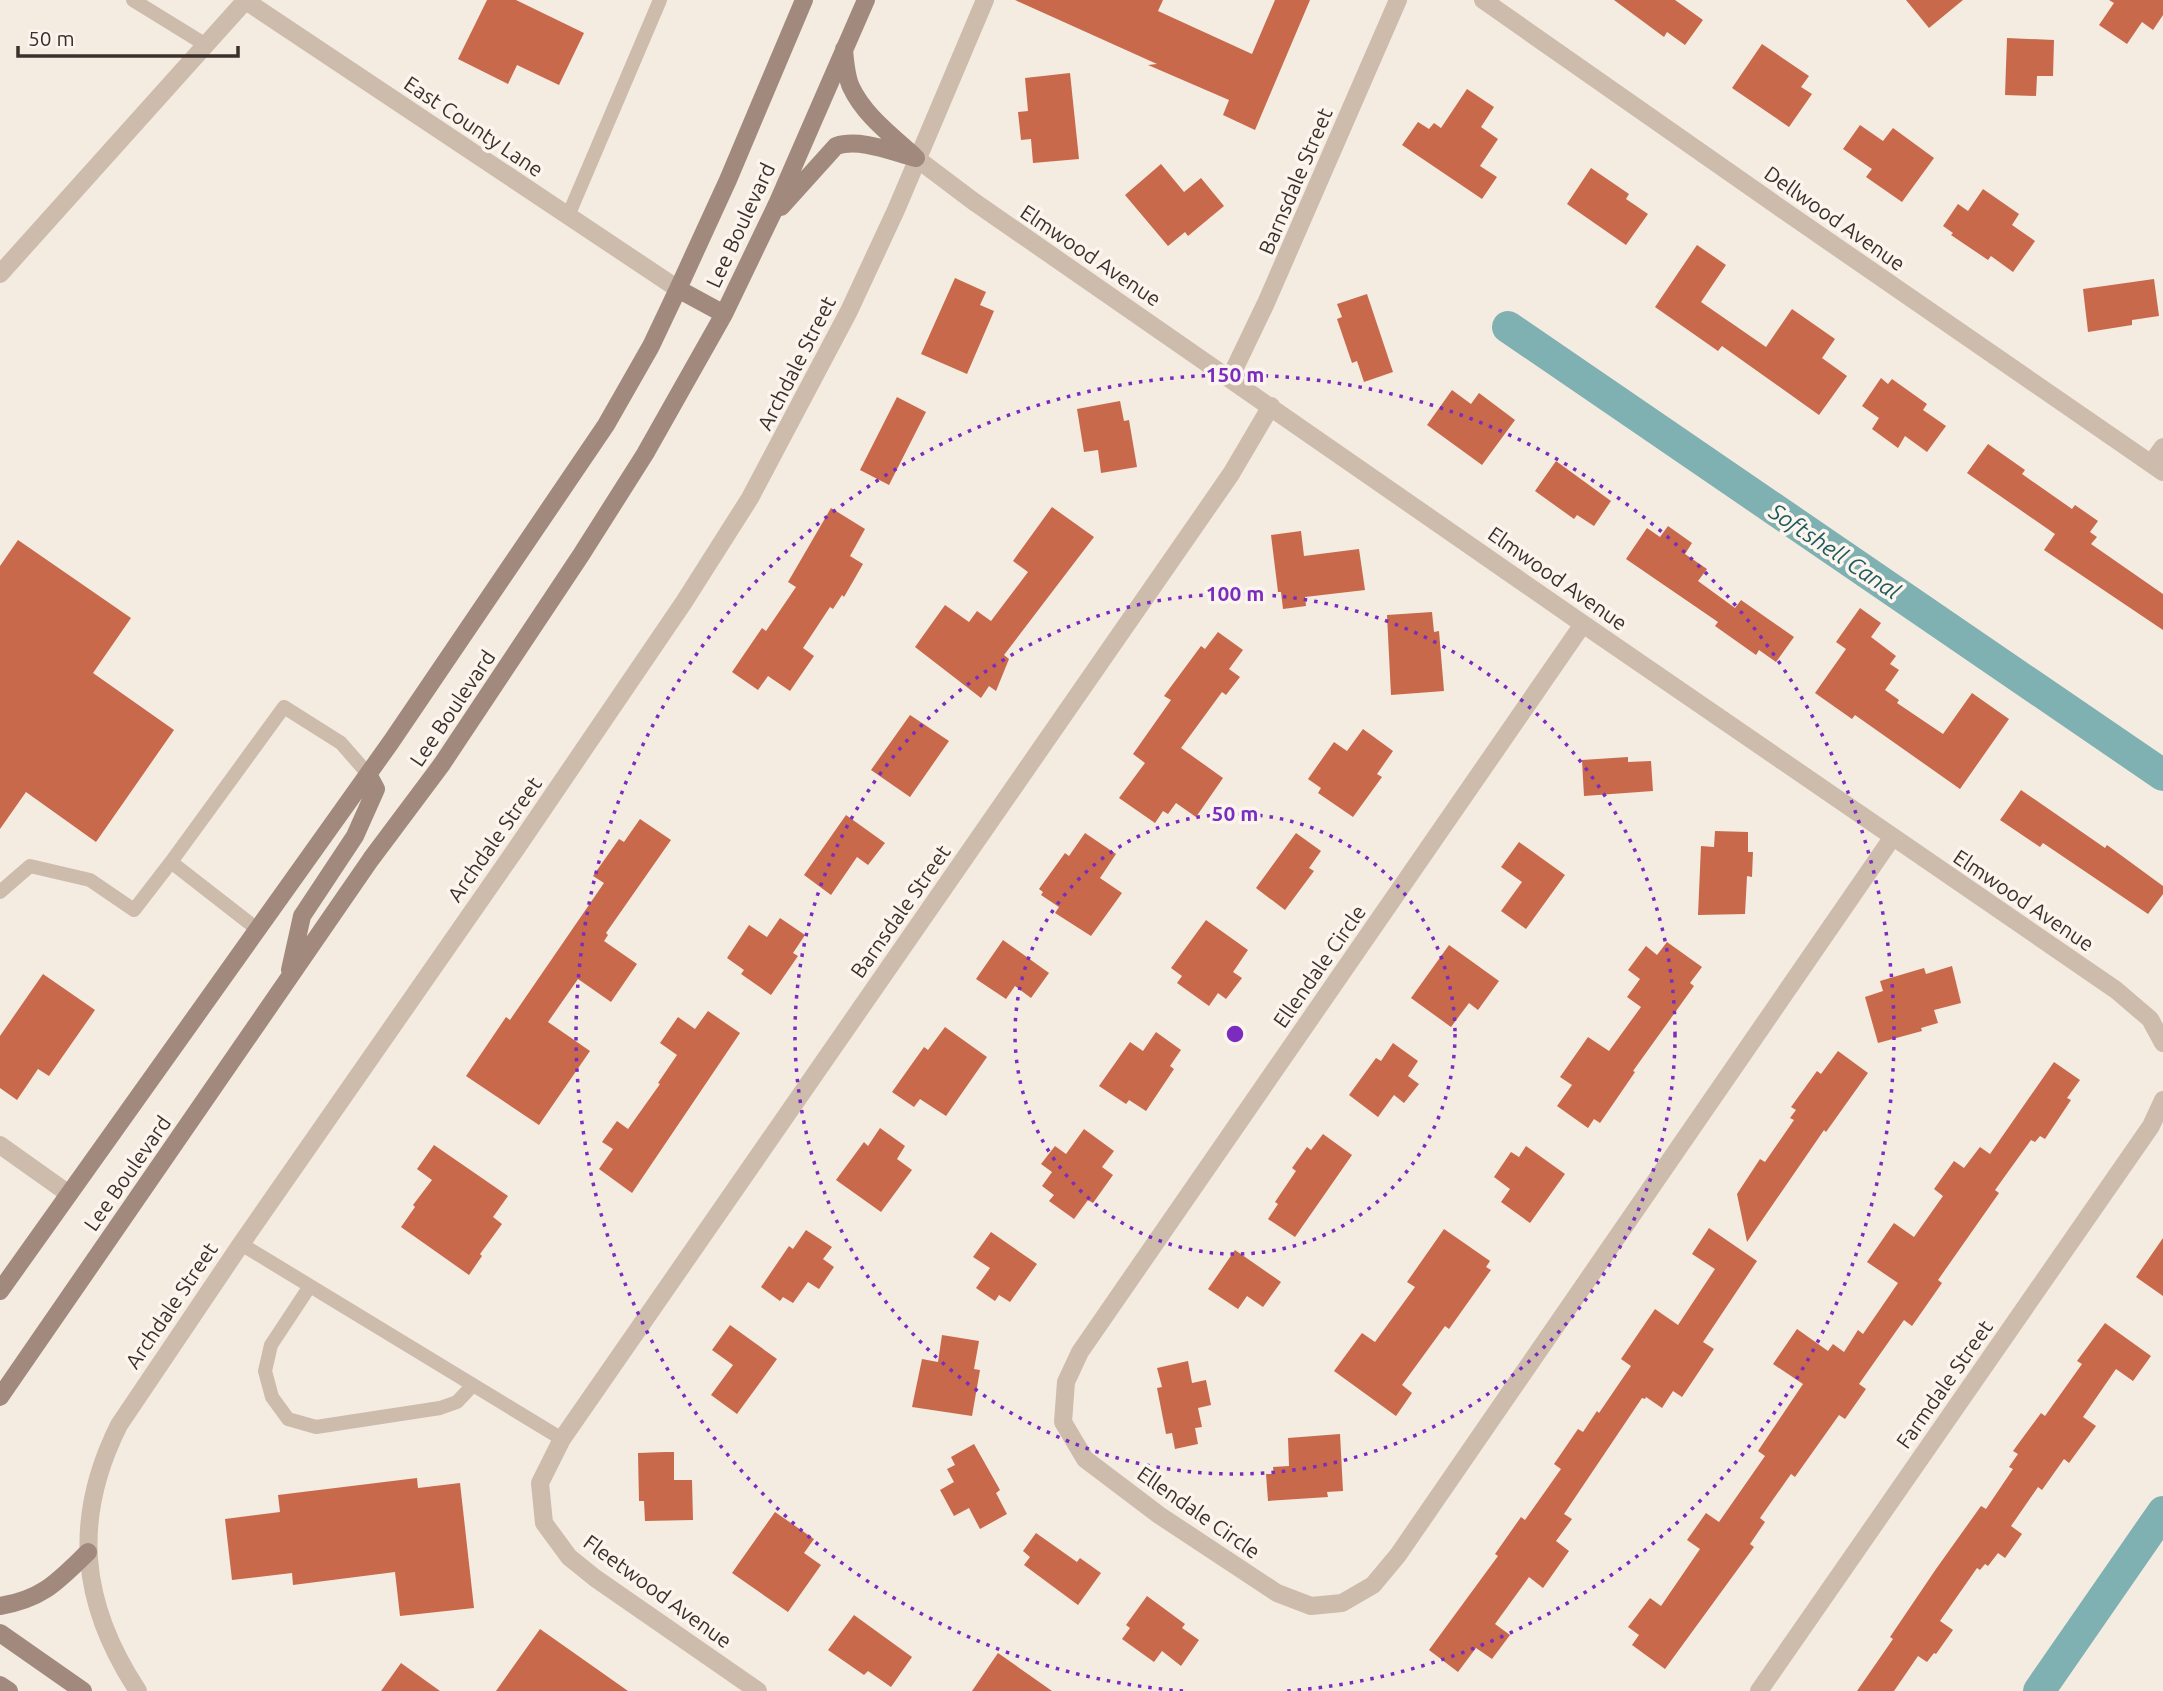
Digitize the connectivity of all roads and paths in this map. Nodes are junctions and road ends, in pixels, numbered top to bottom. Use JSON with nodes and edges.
{"nodes":[{"id":1,"x":133,"y":0,"type":"edge"},
{"id":2,"x":246,"y":0,"type":"edge"},
{"id":3,"x":660,"y":0,"type":"edge"},
{"id":4,"x":804,"y":0,"type":"edge"},
{"id":5,"x":866,"y":0,"type":"edge"},
{"id":6,"x":985,"y":0,"type":"edge"},
{"id":7,"x":1398,"y":0,"type":"edge"},
{"id":8,"x":1483,"y":0,"type":"edge"},
{"id":9,"x":206,"y":45,"type":"junction"},
{"id":10,"x":844,"y":49,"type":"junction"},
{"id":11,"x":916,"y":158,"type":"junction"},
{"id":12,"x":568,"y":216,"type":"junction"},
{"id":13,"x":769,"y":219,"type":"junction"},
{"id":14,"x":0,"y":274,"type":"edge"},
{"id":15,"x":677,"y":289,"type":"junction"},
{"id":16,"x":724,"y":314,"type":"junction"},
{"id":17,"x":1230,"y":378,"type":"junction"},
{"id":18,"x":1271,"y":406,"type":"junction"},
{"id":19,"x":2163,"y":447,"type":"edge"},
{"id":20,"x":2157,"y":468,"type":"edge"},
{"id":21,"x":1583,"y":624,"type":"junction"},
{"id":22,"x":368,"y":774,"type":"junction"},
{"id":23,"x":1892,"y":838,"type":"junction"},
{"id":24,"x":171,"y":862,"type":"junction"},
{"id":25,"x":0,"y":892,"type":"edge"},
{"id":26,"x":257,"y":929,"type":"junction"},
{"id":27,"x":288,"y":980,"type":"junction"},
{"id":28,"x":2163,"y":1043,"type":"edge"},
{"id":29,"x":2163,"y":1100,"type":"edge"},
{"id":30,"x":0,"y":1145,"type":"edge"},
{"id":31,"x":69,"y":1194,"type":"junction"},
{"id":32,"x":241,"y":1244,"type":"junction"},
{"id":33,"x":310,"y":1286,"type":"junction"},
{"id":34,"x":0,"y":1291,"type":"edge"},
{"id":35,"x":473,"y":1385,"type":"junction"},
{"id":36,"x":0,"y":1397,"type":"edge"},
{"id":37,"x":562,"y":1439,"type":"junction"},
{"id":38,"x":88,"y":1552,"type":"junction"},
{"id":39,"x":0,"y":1606,"type":"edge"},
{"id":40,"x":0,"y":1633,"type":"edge"},
{"id":41,"x":0,"y":1685,"type":"edge"},
{"id":42,"x":750,"y":1689,"type":"edge"},
{"id":43,"x":9,"y":1691,"type":"edge"},
{"id":44,"x":83,"y":1691,"type":"edge"},
{"id":45,"x":138,"y":1691,"type":"edge"},
{"id":46,"x":1759,"y":1691,"type":"edge"}],
"edges":[{"from":1,"to":9,"type":"lane"},
{"from":2,"to":9,"type":"street"},
{"from":2,"to":12,"type":"street","name":"East County Lane"},
{"from":3,"to":12,"type":"lane"},
{"from":4,"to":15,"type":"main road","name":"Lee Boulevard"},
{"from":5,"to":10,"type":"main road","name":"Lee Boulevard"},
{"from":6,"to":11,"type":"street","name":"Archdale Street"},
{"from":7,"to":17,"type":"street","name":"Barnsdale Street"},
{"from":8,"to":20,"type":"street","name":"Dellwood Avenue"},
{"from":9,"to":14,"type":"street"},
{"from":10,"to":11,"type":"main road"},
{"from":10,"to":13,"type":"main road","name":"Lee Boulevard"},
{"from":11,"to":13,"type":"main road"},
{"from":11,"to":17,"type":"street","name":"Elmwood Avenue"},
{"from":11,"to":32,"type":"street","name":"Archdale Street"},
{"from":12,"to":15,"type":"street","name":"East County Lane"},
{"from":13,"to":16,"type":"main road","name":"Lee Boulevard"},
{"from":15,"to":16,"type":"main road"},
{"from":15,"to":22,"type":"main road","name":"Lee Boulevard"},
{"from":16,"to":27,"type":"main road","name":"Lee Boulevard"},
{"from":17,"to":18,"type":"street","name":"Elmwood Avenue"},
{"from":18,"to":21,"type":"street","name":"Elmwood Avenue"},
{"from":18,"to":37,"type":"street","name":"Barnsdale Street"},
{"from":19,"to":20,"type":"street"},
{"from":21,"to":23,"type":"street","name":"Elmwood Avenue"},
{"from":21,"to":23,"type":"street","name":"Ellendale Circle"},
{"from":22,"to":24,"type":"lane"},
{"from":22,"to":26,"type":"main road","name":"Lee Boulevard"},
{"from":22,"to":27,"type":"main road"},
{"from":23,"to":28,"type":"street","name":"Elmwood Avenue"},
{"from":24,"to":25,"type":"lane"},
{"from":24,"to":26,"type":"lane"},
{"from":26,"to":31,"type":"main road","name":"Lee Boulevard"},
{"from":27,"to":36,"type":"main road","name":"Lee Boulevard"},
{"from":29,"to":46,"type":"street","name":"Farmdale Street"},
{"from":30,"to":31,"type":"street"},
{"from":31,"to":34,"type":"main road","name":"Lee Boulevard"},
{"from":32,"to":33,"type":"lane"},
{"from":32,"to":38,"type":"street","name":"Archdale Street"},
{"from":33,"to":35,"type":"lane"},
{"from":33,"to":35,"type":"lane"},
{"from":35,"to":37,"type":"lane"},
{"from":37,"to":42,"type":"street","name":"Fleetwood Avenue"},
{"from":38,"to":39,"type":"main road"},
{"from":38,"to":45,"type":"street","name":"Archdale Street"},
{"from":40,"to":44,"type":"main road"},
{"from":41,"to":43,"type":"main road"}]}
